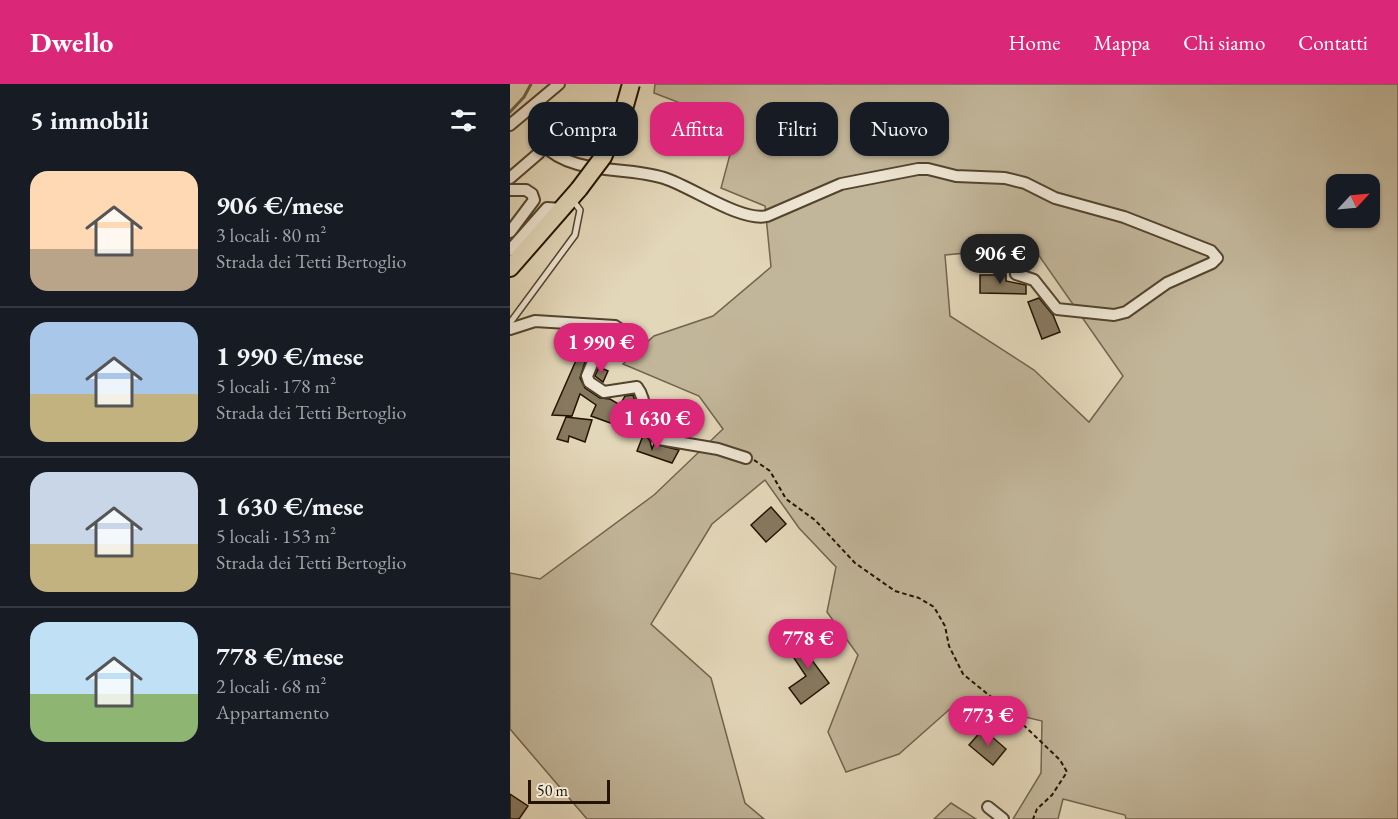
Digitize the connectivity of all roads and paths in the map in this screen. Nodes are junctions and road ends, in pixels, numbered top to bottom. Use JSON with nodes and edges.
{"nodes":[{"id":1,"x":559,"y":84,"type":"edge"},
{"id":2,"x":631,"y":84,"type":"edge"},
{"id":3,"x":539,"y":102,"type":"edge"},
{"id":4,"x":528,"y":111,"type":"edge"},
{"id":5,"x":510,"y":125,"type":"edge"},
{"id":6,"x":536,"y":156,"type":"edge"},
{"id":7,"x":560,"y":156,"type":"edge"},
{"id":8,"x":510,"y":178,"type":"edge"},
{"id":9,"x":510,"y":190,"type":"edge"},
{"id":10,"x":571,"y":199,"type":"junction"},
{"id":11,"x":510,"y":232,"type":"edge"},
{"id":12,"x":510,"y":250,"type":"edge"},
{"id":13,"x":510,"y":268,"type":"edge"},
{"id":14,"x":1016,"y":274,"type":"dead end"},
{"id":15,"x":510,"y":323,"type":"edge"},
{"id":16,"x":510,"y":329,"type":"edge"},
{"id":17,"x":746,"y":458,"type":"joint"},
{"id":18,"x":987,"y":807,"type":"dead end"},
{"id":19,"x":1003,"y":819,"type":"edge"},
{"id":20,"x":1033,"y":819,"type":"edge"}],
"edges":[{"from":1,"to":3,"type":"street"},
{"from":2,"to":10,"type":"main road","bridge":true},
{"from":4,"to":5,"type":"street"},
{"from":6,"to":8,"type":"street"},
{"from":7,"to":14,"type":"street"},
{"from":9,"to":11,"type":"street"},
{"from":10,"to":12,"type":"street"},
{"from":10,"to":13,"type":"main road"},
{"from":10,"to":15,"type":"lane"},
{"from":16,"to":17,"type":"street"},
{"from":17,"to":20,"type":"path"},
{"from":18,"to":19,"type":"street"}]}
